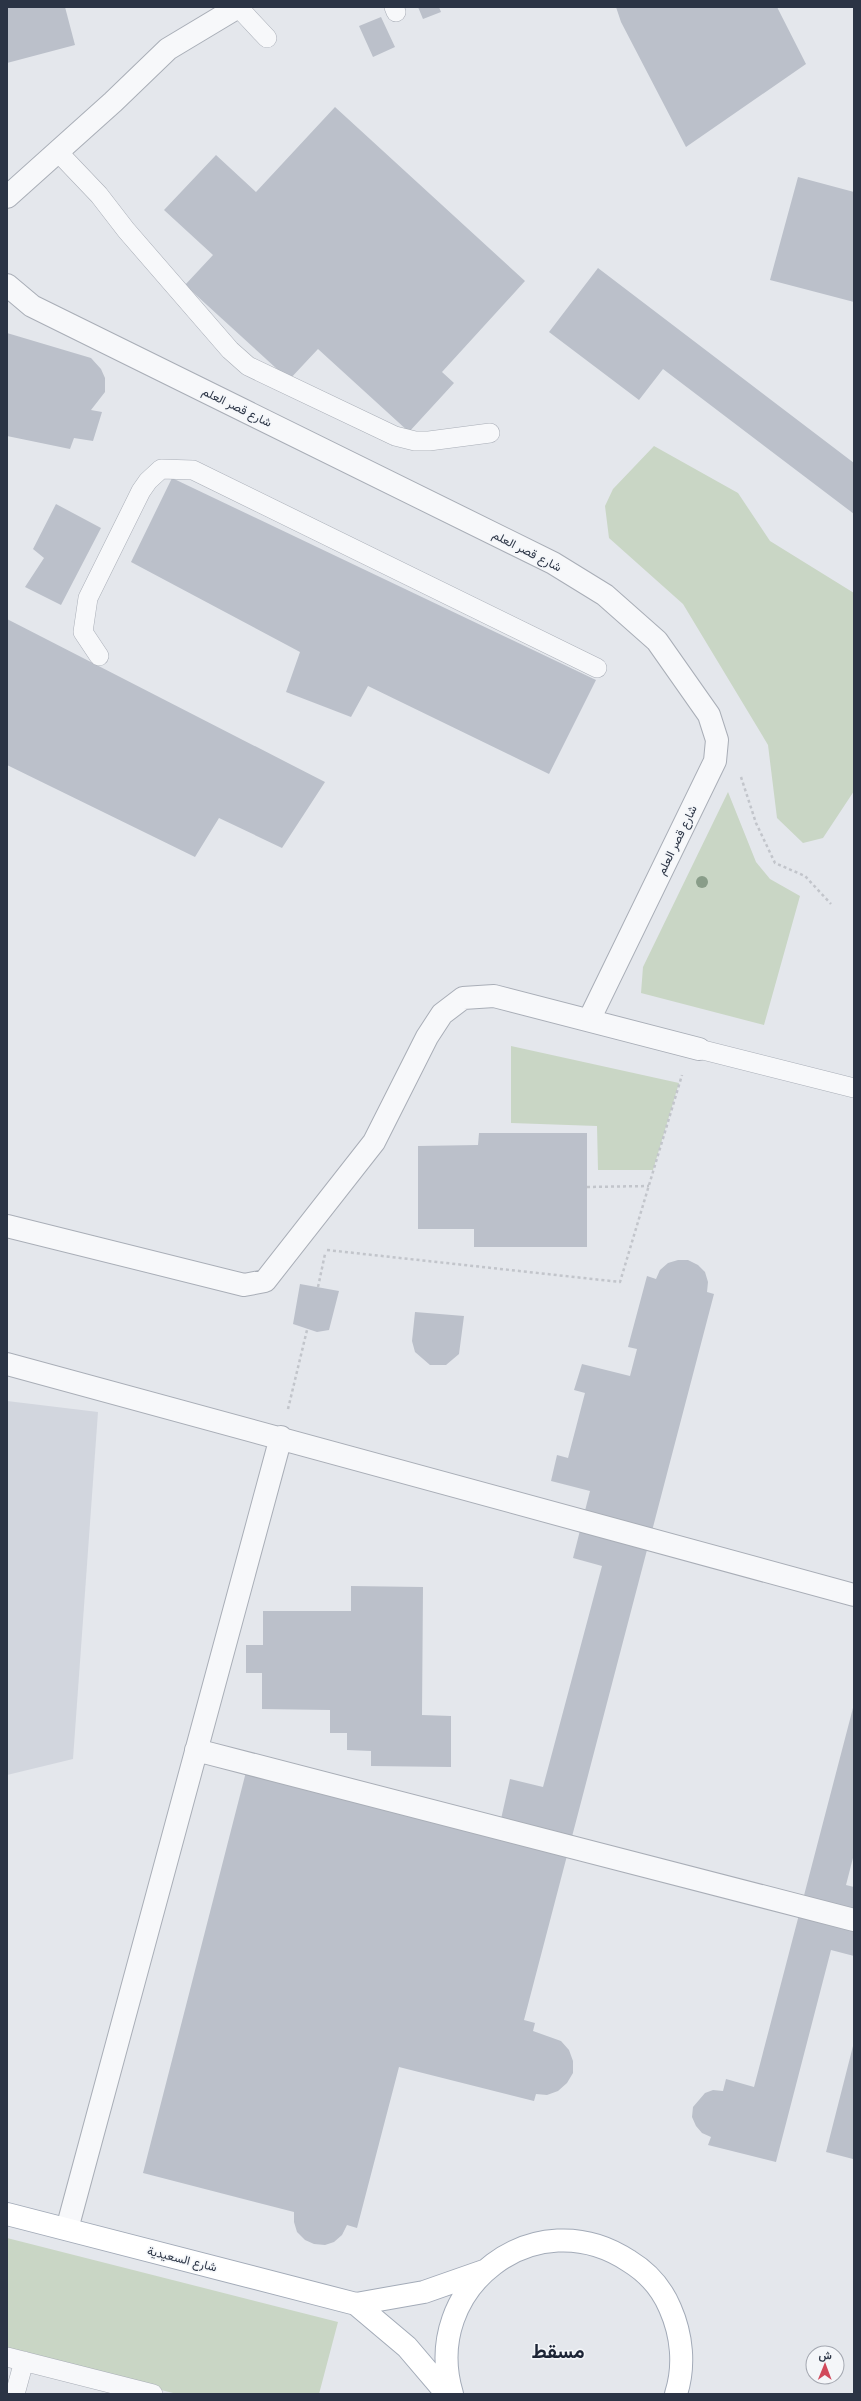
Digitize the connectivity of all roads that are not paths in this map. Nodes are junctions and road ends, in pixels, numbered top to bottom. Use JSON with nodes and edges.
{"nodes":[{"id":1,"x":238,"y":7,"type":"edge"},
{"id":2,"x":267,"y":38,"type":"dead end"},
{"id":3,"x":58,"y":152,"type":"junction"},
{"id":4,"x":7,"y":197,"type":"edge"},
{"id":5,"x":7,"y":285,"type":"edge"},
{"id":6,"x":490,"y":433,"type":"dead end"},
{"id":7,"x":99,"y":656,"type":"dead end"},
{"id":8,"x":597,"y":668,"type":"dead end"},
{"id":9,"x":589,"y":1020,"type":"junction"},
{"id":10,"x":695,"y":1048,"type":"joint"},
{"id":11,"x":854,"y":1088,"type":"edge"},
{"id":12,"x":7,"y":1226,"type":"edge"},
{"id":13,"x":7,"y":1364,"type":"edge"},
{"id":14,"x":281,"y":1437,"type":"junction"},
{"id":15,"x":854,"y":1595,"type":"edge"},
{"id":16,"x":196,"y":1750,"type":"junction"},
{"id":17,"x":854,"y":1920,"type":"edge"},
{"id":18,"x":7,"y":2214,"type":"edge"},
{"id":19,"x":67,"y":2229,"type":"junction"},
{"id":20,"x":484,"y":2271,"type":"junction"},
{"id":21,"x":356,"y":2304,"type":"junction"},
{"id":22,"x":15,"y":2359,"type":"edge"},
{"id":23,"x":677,"y":2391,"type":"edge"},
{"id":24,"x":15,"y":2394,"type":"edge"},
{"id":25,"x":153,"y":2394,"type":"edge"},
{"id":26,"x":447,"y":2394,"type":"edge"},
{"id":27,"x":452,"y":2394,"type":"edge"}],
"edges":[{"from":1,"to":2,"type":"lane"},
{"from":1,"to":3,"type":"street"},
{"from":3,"to":4,"type":"street"},
{"from":3,"to":6,"type":"lane"},
{"from":5,"to":9,"type":"street","name":"شارع قصر العلم"},
{"from":7,"to":8,"type":"lane"},
{"from":9,"to":10,"type":"street"},
{"from":9,"to":12,"type":"street"},
{"from":10,"to":11,"type":"lane"},
{"from":13,"to":14,"type":"street"},
{"from":14,"to":15,"type":"street"},
{"from":14,"to":16,"type":"street"},
{"from":16,"to":17,"type":"street"},
{"from":16,"to":19,"type":"street"},
{"from":18,"to":19,"type":"main road","name":"شارع السعيدية"},
{"from":19,"to":21,"type":"main road","name":"شارع السعيدية"},
{"from":20,"to":21,"type":"main road","name":"شارع السعيدية"},
{"from":20,"to":23,"type":"main road"},
{"from":20,"to":27,"type":"main road"},
{"from":21,"to":26,"type":"main road","name":"شارع السعيدية"},
{"from":22,"to":24,"type":"lane"},
{"from":22,"to":25,"type":"lane"}]}
